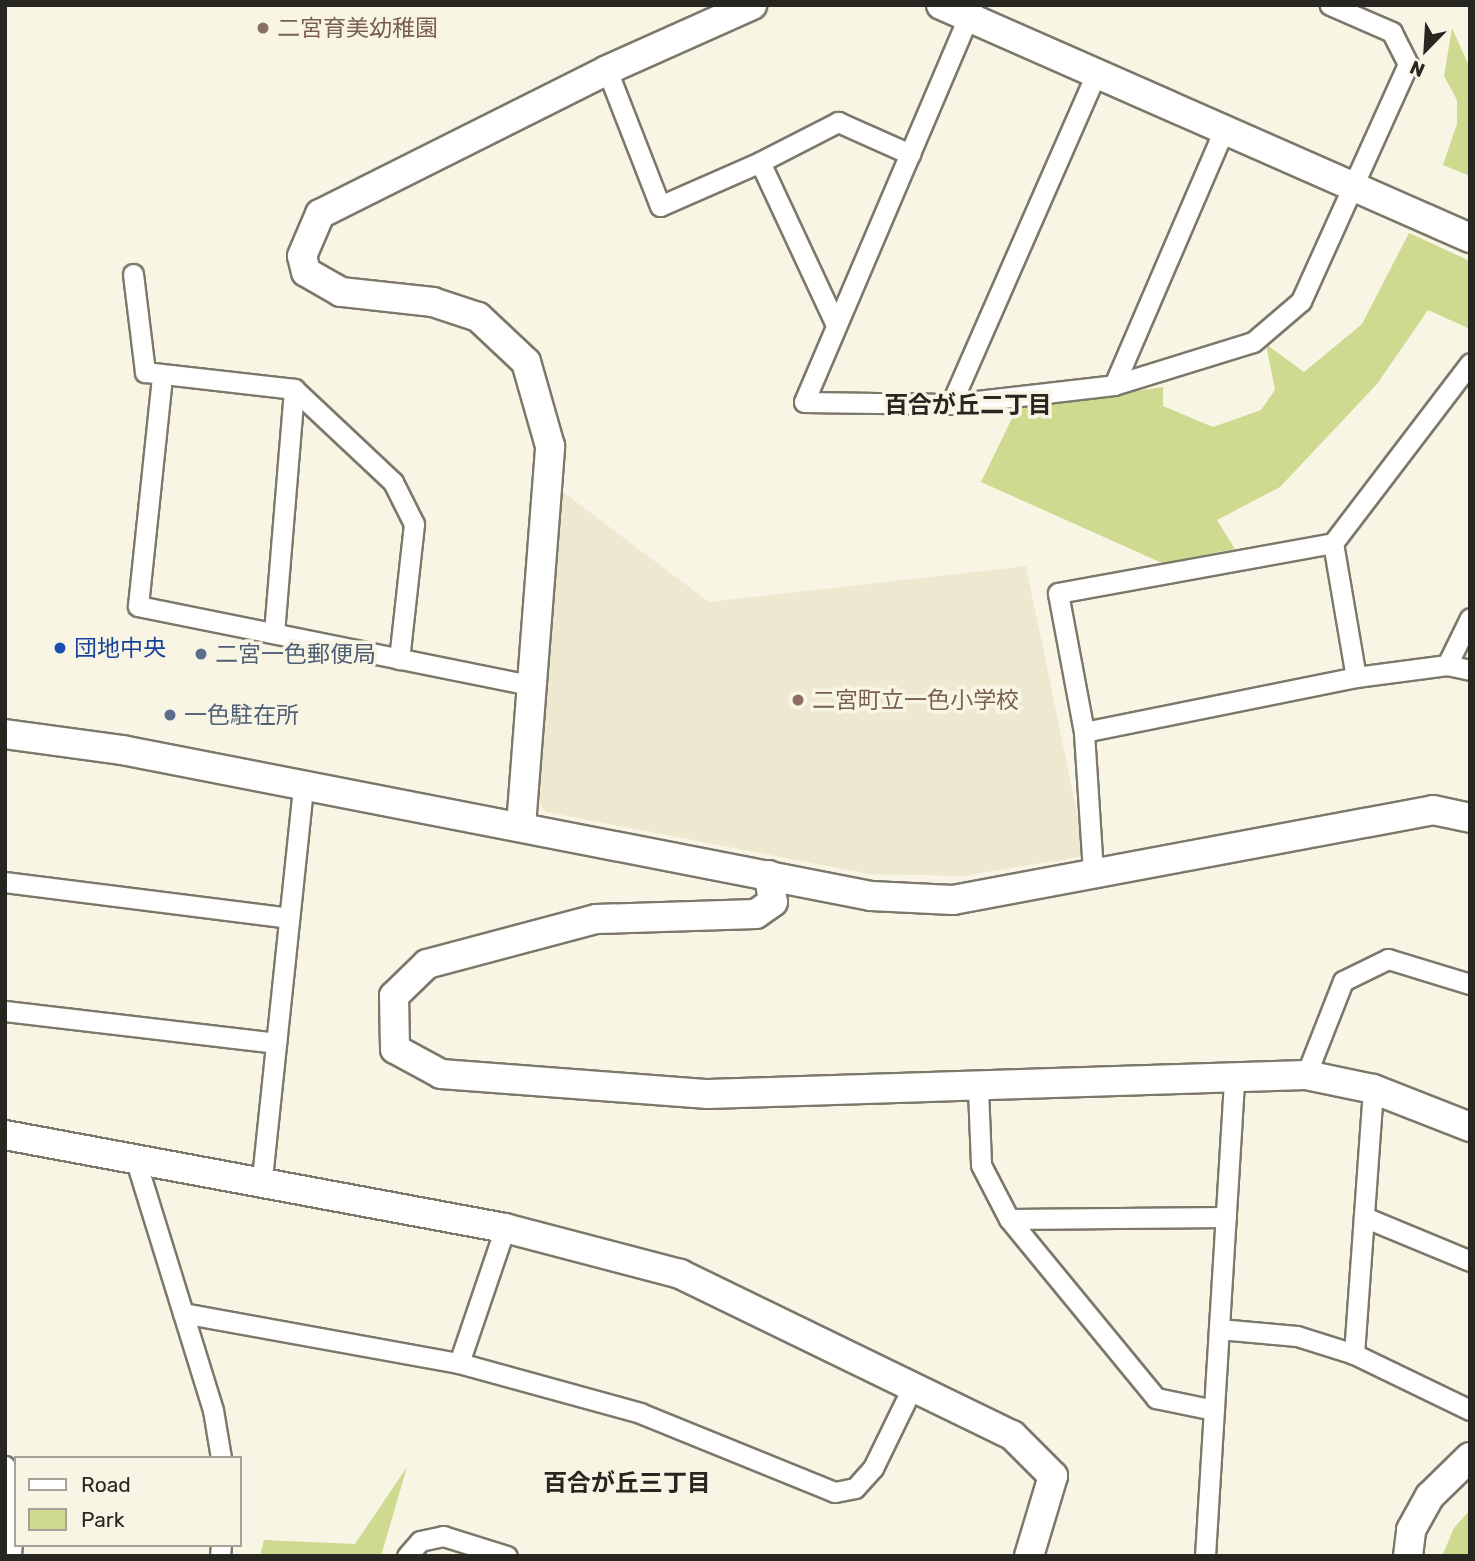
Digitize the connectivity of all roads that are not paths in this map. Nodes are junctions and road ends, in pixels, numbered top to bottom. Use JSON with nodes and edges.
{"nodes":[{"id":1,"x":752,"y":5,"type":"edge"},
{"id":2,"x":941,"y":5,"type":"edge"},
{"id":3,"x":1330,"y":5,"type":"edge"},
{"id":4,"x":971,"y":11,"type":"edge"},
{"id":5,"x":607,"y":70,"type":"junction"},
{"id":6,"x":1096,"y":73,"type":"junction"},
{"id":7,"x":1224,"y":130,"type":"junction"},
{"id":8,"x":909,"y":154,"type":"junction"},
{"id":9,"x":760,"y":162,"type":"junction"},
{"id":10,"x":1353,"y":186,"type":"junction"},
{"id":11,"x":1470,"y":238,"type":"edge"},
{"id":12,"x":133,"y":274,"type":"dead end"},
{"id":13,"x":836,"y":325,"type":"junction"},
{"id":14,"x":1470,"y":363,"type":"edge"},
{"id":15,"x":162,"y":377,"type":"junction"},
{"id":16,"x":1114,"y":385,"type":"junction"},
{"id":17,"x":294,"y":389,"type":"junction"},
{"id":18,"x":951,"y":404,"type":"junction"},
{"id":19,"x":1333,"y":544,"type":"junction"},
{"id":20,"x":1470,"y":618,"type":"edge"},
{"id":21,"x":274,"y":633,"type":"junction"},
{"id":22,"x":399,"y":659,"type":"junction"},
{"id":23,"x":1447,"y":665,"type":"junction"},
{"id":24,"x":1470,"y":670,"type":"edge"},
{"id":25,"x":1356,"y":677,"type":"junction"},
{"id":26,"x":529,"y":685,"type":"junction"},
{"id":27,"x":1084,"y":732,"type":"junction"},
{"id":28,"x":5,"y":733,"type":"edge"},
{"id":29,"x":303,"y":785,"type":"junction"},
{"id":30,"x":1470,"y":818,"type":"edge"},
{"id":31,"x":521,"y":826,"type":"junction"},
{"id":32,"x":1093,"y":872,"type":"junction"},
{"id":33,"x":769,"y":875,"type":"junction"},
{"id":34,"x":5,"y":882,"type":"edge"},
{"id":35,"x":289,"y":918,"type":"junction"},
{"id":36,"x":1470,"y":984,"type":"edge"},
{"id":37,"x":5,"y":1011,"type":"edge"},
{"id":38,"x":276,"y":1043,"type":"junction"},
{"id":39,"x":1306,"y":1075,"type":"junction"},
{"id":40,"x":1234,"y":1076,"type":"junction"},
{"id":41,"x":978,"y":1089,"type":"junction"},
{"id":42,"x":1373,"y":1089,"type":"junction"},
{"id":43,"x":1470,"y":1126,"type":"edge"},
{"id":44,"x":5,"y":1135,"type":"edge"},
{"id":45,"x":135,"y":1158,"type":"junction"},
{"id":46,"x":262,"y":1178,"type":"junction"},
{"id":47,"x":1226,"y":1217,"type":"junction"},
{"id":48,"x":1364,"y":1217,"type":"junction"},
{"id":49,"x":1009,"y":1219,"type":"junction"},
{"id":50,"x":505,"y":1228,"type":"junction"},
{"id":51,"x":1470,"y":1261,"type":"edge"},
{"id":52,"x":183,"y":1313,"type":"junction"},
{"id":53,"x":1219,"y":1329,"type":"junction"},
{"id":54,"x":1354,"y":1354,"type":"junction"},
{"id":55,"x":459,"y":1363,"type":"junction"},
{"id":56,"x":914,"y":1386,"type":"junction"},
{"id":57,"x":1214,"y":1410,"type":"junction"},
{"id":58,"x":1470,"y":1410,"type":"edge"},
{"id":59,"x":220,"y":1456,"type":"edge"},
{"id":60,"x":1470,"y":1457,"type":"edge"},
{"id":61,"x":5,"y":1466,"type":"edge"},
{"id":62,"x":11,"y":1556,"type":"edge"},
{"id":63,"x":407,"y":1556,"type":"edge"},
{"id":64,"x":507,"y":1556,"type":"edge"},
{"id":65,"x":1029,"y":1556,"type":"edge"},
{"id":66,"x":1205,"y":1556,"type":"edge"},
{"id":67,"x":1408,"y":1556,"type":"edge"}],
"edges":[{"from":1,"to":5,"type":"street"},
{"from":2,"to":4,"type":"street"},
{"from":3,"to":10,"type":"street"},
{"from":4,"to":6,"type":"street"},
{"from":4,"to":8,"type":"street"},
{"from":5,"to":9,"type":"street"},
{"from":5,"to":26,"type":"street"},
{"from":6,"to":7,"type":"street"},
{"from":6,"to":18,"type":"street"},
{"from":7,"to":10,"type":"street"},
{"from":7,"to":16,"type":"street"},
{"from":8,"to":9,"type":"street"},
{"from":8,"to":13,"type":"street"},
{"from":9,"to":13,"type":"street"},
{"from":10,"to":11,"type":"street"},
{"from":10,"to":16,"type":"street"},
{"from":12,"to":15,"type":"street"},
{"from":13,"to":18,"type":"street"},
{"from":14,"to":19,"type":"street"},
{"from":15,"to":17,"type":"street"},
{"from":15,"to":21,"type":"street"},
{"from":16,"to":18,"type":"street"},
{"from":17,"to":21,"type":"street"},
{"from":17,"to":22,"type":"street"},
{"from":19,"to":25,"type":"street"},
{"from":19,"to":27,"type":"street"},
{"from":20,"to":23,"type":"street"},
{"from":21,"to":22,"type":"street"},
{"from":22,"to":26,"type":"street"},
{"from":23,"to":24,"type":"street"},
{"from":23,"to":25,"type":"street"},
{"from":25,"to":27,"type":"street"},
{"from":26,"to":31,"type":"street"},
{"from":27,"to":32,"type":"street"},
{"from":28,"to":29,"type":"street"},
{"from":29,"to":31,"type":"street"},
{"from":29,"to":35,"type":"street"},
{"from":30,"to":32,"type":"street"},
{"from":31,"to":33,"type":"street"},
{"from":32,"to":33,"type":"street"},
{"from":33,"to":41,"type":"street"},
{"from":34,"to":35,"type":"street"},
{"from":35,"to":38,"type":"street"},
{"from":36,"to":39,"type":"street"},
{"from":37,"to":38,"type":"street"},
{"from":38,"to":46,"type":"street"},
{"from":39,"to":40,"type":"street"},
{"from":39,"to":42,"type":"street"},
{"from":40,"to":41,"type":"street"},
{"from":40,"to":47,"type":"street"},
{"from":41,"to":49,"type":"street"},
{"from":42,"to":43,"type":"street"},
{"from":42,"to":48,"type":"street"},
{"from":44,"to":45,"type":"street"},
{"from":45,"to":46,"type":"street"},
{"from":45,"to":52,"type":"street"},
{"from":46,"to":50,"type":"street"},
{"from":47,"to":49,"type":"street"},
{"from":47,"to":53,"type":"street"},
{"from":48,"to":51,"type":"street"},
{"from":48,"to":54,"type":"street"},
{"from":49,"to":57,"type":"street"},
{"from":50,"to":55,"type":"street"},
{"from":50,"to":56,"type":"street"},
{"from":52,"to":55,"type":"street"},
{"from":52,"to":59,"type":"street"},
{"from":53,"to":54,"type":"street"},
{"from":53,"to":57,"type":"street"},
{"from":54,"to":58,"type":"street"},
{"from":55,"to":56,"type":"street"},
{"from":56,"to":65,"type":"street"},
{"from":57,"to":66,"type":"street"},
{"from":60,"to":67,"type":"street"},
{"from":61,"to":62,"type":"street"},
{"from":63,"to":64,"type":"street"}]}
